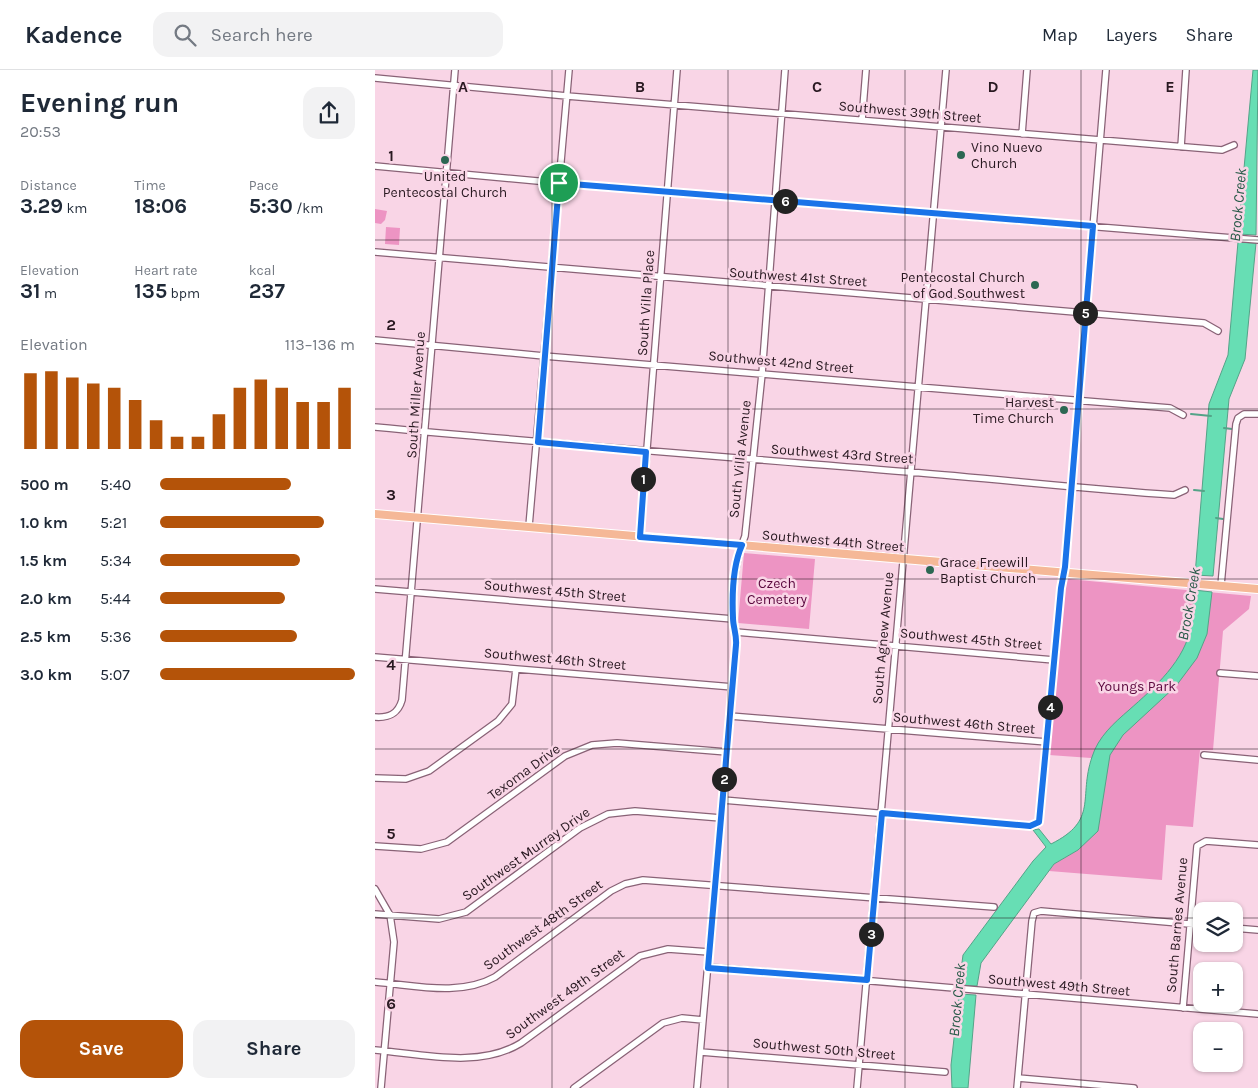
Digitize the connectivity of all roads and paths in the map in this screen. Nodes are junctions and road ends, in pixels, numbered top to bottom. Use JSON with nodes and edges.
{"nodes":[{"id":1,"x":455,"y":70,"type":"edge"},
{"id":2,"x":569,"y":70,"type":"edge"},
{"id":3,"x":677,"y":70,"type":"edge"},
{"id":4,"x":785,"y":70,"type":"edge"},
{"id":5,"x":866,"y":70,"type":"edge"},
{"id":6,"x":946,"y":70,"type":"edge"},
{"id":7,"x":1027,"y":70,"type":"edge"},
{"id":8,"x":1106,"y":70,"type":"edge"},
{"id":9,"x":1186,"y":70,"type":"edge"},
{"id":10,"x":375,"y":78,"type":"edge"},
{"id":11,"x":454,"y":85,"type":"junction"},
{"id":12,"x":567,"y":96,"type":"junction"},
{"id":13,"x":674,"y":105,"type":"junction"},
{"id":14,"x":782,"y":113,"type":"junction"},
{"id":15,"x":862,"y":120,"type":"junction"},
{"id":16,"x":941,"y":126,"type":"junction"},
{"id":17,"x":1021,"y":134,"type":"junction"},
{"id":18,"x":1099,"y":141,"type":"junction"},
{"id":19,"x":1234,"y":145,"type":"dead end"},
{"id":20,"x":1181,"y":147,"type":"junction"},
{"id":21,"x":375,"y":166,"type":"edge"},
{"id":22,"x":447,"y":172,"type":"junction"},
{"id":23,"x":559,"y":183,"type":"junction"},
{"id":24,"x":668,"y":192,"type":"junction"},
{"id":25,"x":776,"y":201,"type":"junction"},
{"id":26,"x":934,"y":213,"type":"junction"},
{"id":27,"x":1093,"y":226,"type":"junction"},
{"id":28,"x":1258,"y":240,"type":"edge"},
{"id":29,"x":375,"y":252,"type":"edge"},
{"id":30,"x":440,"y":258,"type":"junction"},
{"id":31,"x":552,"y":269,"type":"junction"},
{"id":32,"x":660,"y":278,"type":"junction"},
{"id":33,"x":769,"y":287,"type":"junction"},
{"id":34,"x":926,"y":299,"type":"junction"},
{"id":35,"x":1085,"y":314,"type":"junction"},
{"id":36,"x":1218,"y":331,"type":"dead end"},
{"id":37,"x":375,"y":340,"type":"edge"},
{"id":38,"x":431,"y":344,"type":"junction"},
{"id":39,"x":545,"y":356,"type":"junction"},
{"id":40,"x":654,"y":364,"type":"junction"},
{"id":41,"x":762,"y":374,"type":"junction"},
{"id":42,"x":919,"y":386,"type":"junction"},
{"id":43,"x":1077,"y":401,"type":"junction"},
{"id":44,"x":1258,"y":414,"type":"edge"},
{"id":45,"x":1183,"y":415,"type":"dead end"},
{"id":46,"x":375,"y":427,"type":"edge"},
{"id":47,"x":426,"y":432,"type":"junction"},
{"id":48,"x":538,"y":442,"type":"junction"},
{"id":49,"x":646,"y":452,"type":"junction"},
{"id":50,"x":752,"y":460,"type":"junction"},
{"id":51,"x":911,"y":472,"type":"junction"},
{"id":52,"x":1070,"y":488,"type":"junction"},
{"id":53,"x":1185,"y":490,"type":"dead end"},
{"id":54,"x":375,"y":514,"type":"edge"},
{"id":55,"x":418,"y":518,"type":"junction"},
{"id":56,"x":529,"y":526,"type":"junction"},
{"id":57,"x":640,"y":537,"type":"junction"},
{"id":58,"x":742,"y":545,"type":"junction"},
{"id":59,"x":903,"y":559,"type":"junction"},
{"id":60,"x":1064,"y":573,"type":"junction"},
{"id":61,"x":1221,"y":585,"type":"junction"},
{"id":62,"x":375,"y":588,"type":"edge"},
{"id":63,"x":1258,"y":589,"type":"edge"},
{"id":64,"x":411,"y":592,"type":"junction"},
{"id":65,"x":733,"y":619,"type":"junction"},
{"id":66,"x":736,"y":632,"type":"junction"},
{"id":67,"x":895,"y":645,"type":"junction"},
{"id":68,"x":375,"y":657,"type":"edge"},
{"id":69,"x":405,"y":659,"type":"junction"},
{"id":70,"x":1054,"y":660,"type":"junction"},
{"id":71,"x":516,"y":668,"type":"junction"},
{"id":72,"x":1220,"y":672,"type":"dead end"},
{"id":73,"x":1258,"y":676,"type":"edge"},
{"id":74,"x":733,"y":687,"type":"junction"},
{"id":75,"x":730,"y":716,"type":"junction"},
{"id":76,"x":375,"y":717,"type":"edge"},
{"id":77,"x":888,"y":729,"type":"junction"},
{"id":78,"x":1047,"y":742,"type":"junction"},
{"id":79,"x":727,"y":752,"type":"junction"},
{"id":80,"x":1204,"y":755,"type":"dead end"},
{"id":81,"x":1258,"y":760,"type":"edge"},
{"id":82,"x":375,"y":778,"type":"edge"},
{"id":83,"x":723,"y":800,"type":"junction"},
{"id":84,"x":882,"y":813,"type":"junction"},
{"id":85,"x":721,"y":818,"type":"junction"},
{"id":86,"x":1258,"y":845,"type":"edge"},
{"id":87,"x":375,"y":846,"type":"edge"},
{"id":88,"x":715,"y":884,"type":"junction"},
{"id":89,"x":375,"y":889,"type":"edge"},
{"id":90,"x":874,"y":897,"type":"junction"},
{"id":91,"x":995,"y":907,"type":"dead end"},
{"id":92,"x":375,"y":914,"type":"edge"},
{"id":93,"x":390,"y":915,"type":"junction"},
{"id":94,"x":1190,"y":924,"type":"junction"},
{"id":95,"x":1193,"y":924,"type":"edge"},
{"id":96,"x":1243,"y":929,"type":"edge"},
{"id":97,"x":1258,"y":930,"type":"edge"},
{"id":98,"x":709,"y":952,"type":"junction"},
{"id":99,"x":708,"y":968,"type":"junction"},
{"id":100,"x":867,"y":980,"type":"junction"},
{"id":101,"x":375,"y":982,"type":"edge"},
{"id":102,"x":390,"y":983,"type":"junction"},
{"id":103,"x":1025,"y":994,"type":"junction"},
{"id":104,"x":1183,"y":1008,"type":"junction"},
{"id":105,"x":1258,"y":1014,"type":"edge"},
{"id":106,"x":703,"y":1020,"type":"junction"},
{"id":107,"x":375,"y":1050,"type":"edge"},
{"id":108,"x":384,"y":1051,"type":"junction"},
{"id":109,"x":701,"y":1052,"type":"junction"},
{"id":110,"x":859,"y":1064,"type":"junction"},
{"id":111,"x":945,"y":1072,"type":"dead end"},
{"id":112,"x":1018,"y":1078,"type":"junction"},
{"id":113,"x":381,"y":1088,"type":"edge"},
{"id":114,"x":574,"y":1088,"type":"edge"},
{"id":115,"x":697,"y":1088,"type":"edge"},
{"id":116,"x":857,"y":1088,"type":"edge"},
{"id":117,"x":1017,"y":1088,"type":"edge"},
{"id":118,"x":1134,"y":1088,"type":"edge"}],
"edges":[{"from":1,"to":11,"type":"street","name":"South Miller Avenue"},
{"from":2,"to":12,"type":"street"},
{"from":3,"to":13,"type":"street","name":"South Villa Place"},
{"from":4,"to":14,"type":"street","name":"South Villa Avenue"},
{"from":5,"to":15,"type":"street"},
{"from":6,"to":16,"type":"street","name":"South Agnew Avenue"},
{"from":7,"to":17,"type":"street"},
{"from":8,"to":18,"type":"street"},
{"from":9,"to":20,"type":"street"},
{"from":10,"to":11,"type":"street","name":"Southwest 39th Street"},
{"from":11,"to":12,"type":"street","name":"Southwest 39th Street"},
{"from":11,"to":22,"type":"street","name":"South Miller Avenue"},
{"from":12,"to":13,"type":"street","name":"Southwest 39th Street"},
{"from":12,"to":23,"type":"street"},
{"from":13,"to":14,"type":"street","name":"Southwest 39th Street"},
{"from":13,"to":24,"type":"street","name":"South Villa Place"},
{"from":14,"to":15,"type":"street","name":"Southwest 39th Street"},
{"from":14,"to":25,"type":"street","name":"South Villa Avenue"},
{"from":15,"to":16,"type":"street","name":"Southwest 39th Street"},
{"from":16,"to":17,"type":"street","name":"Southwest 39th Street"},
{"from":16,"to":26,"type":"street","name":"South Agnew Avenue"},
{"from":17,"to":18,"type":"street","name":"Southwest 39th Street"},
{"from":18,"to":20,"type":"street","name":"Southwest 39th Street"},
{"from":18,"to":27,"type":"street"},
{"from":19,"to":20,"type":"street","name":"Southwest 39th Street"},
{"from":21,"to":22,"type":"street"},
{"from":22,"to":23,"type":"street"},
{"from":22,"to":30,"type":"street","name":"South Miller Avenue"},
{"from":23,"to":24,"type":"street"},
{"from":23,"to":31,"type":"street"},
{"from":24,"to":25,"type":"street"},
{"from":24,"to":32,"type":"street","name":"South Villa Place"},
{"from":25,"to":26,"type":"street"},
{"from":25,"to":33,"type":"street","name":"South Villa Avenue"},
{"from":26,"to":27,"type":"street"},
{"from":26,"to":34,"type":"street","name":"South Agnew Avenue"},
{"from":27,"to":28,"type":"street"},
{"from":27,"to":35,"type":"street"},
{"from":29,"to":30,"type":"street","name":"Southwest 41st Street"},
{"from":30,"to":31,"type":"street","name":"Southwest 41st Street"},
{"from":30,"to":38,"type":"street","name":"South Miller Avenue"},
{"from":31,"to":32,"type":"street","name":"Southwest 41st Street"},
{"from":31,"to":39,"type":"street"},
{"from":32,"to":33,"type":"street","name":"Southwest 41st Street"},
{"from":32,"to":40,"type":"street","name":"South Villa Place"},
{"from":33,"to":34,"type":"street","name":"Southwest 41st Street"},
{"from":33,"to":41,"type":"street","name":"South Villa Avenue"},
{"from":34,"to":35,"type":"street","name":"Southwest 41st Street"},
{"from":34,"to":42,"type":"street","name":"South Agnew Avenue"},
{"from":35,"to":36,"type":"street","name":"Southwest 41st Street"},
{"from":35,"to":43,"type":"street"},
{"from":37,"to":38,"type":"street","name":"Southwest 42nd Street"},
{"from":38,"to":39,"type":"street","name":"Southwest 42nd Street"},
{"from":38,"to":47,"type":"street","name":"South Miller Avenue"},
{"from":39,"to":40,"type":"street","name":"Southwest 42nd Street"},
{"from":39,"to":48,"type":"street"},
{"from":40,"to":41,"type":"street","name":"Southwest 42nd Street"},
{"from":40,"to":49,"type":"street","name":"South Villa Place"},
{"from":41,"to":42,"type":"street","name":"Southwest 42nd Street"},
{"from":41,"to":50,"type":"street","name":"South Villa Avenue"},
{"from":42,"to":43,"type":"street","name":"Southwest 42nd Street"},
{"from":42,"to":51,"type":"street","name":"South Agnew Avenue"},
{"from":43,"to":45,"type":"street","name":"Southwest 42nd Street"},
{"from":43,"to":52,"type":"street"},
{"from":44,"to":61,"type":"street"},
{"from":46,"to":47,"type":"street","name":"Southwest 43rd Street"},
{"from":47,"to":48,"type":"street","name":"Southwest 43rd Street"},
{"from":47,"to":55,"type":"street","name":"South Miller Avenue"},
{"from":48,"to":49,"type":"street","name":"Southwest 43rd Street"},
{"from":48,"to":56,"type":"street"},
{"from":49,"to":50,"type":"street","name":"Southwest 43rd Street"},
{"from":49,"to":57,"type":"street","name":"South Villa Place"},
{"from":50,"to":51,"type":"street","name":"Southwest 43rd Street"},
{"from":50,"to":58,"type":"street","name":"South Villa Avenue"},
{"from":51,"to":52,"type":"street","name":"Southwest 43rd Street"},
{"from":51,"to":59,"type":"street","name":"South Agnew Avenue"},
{"from":52,"to":53,"type":"street","name":"Southwest 43rd Street"},
{"from":52,"to":60,"type":"street"},
{"from":54,"to":55,"type":"main road","name":"Southwest 44th Street"},
{"from":55,"to":56,"type":"main road","name":"Southwest 44th Street"},
{"from":55,"to":64,"type":"street","name":"South Miller Avenue"},
{"from":56,"to":57,"type":"main road","name":"Southwest 44th Street"},
{"from":57,"to":58,"type":"main road","name":"Southwest 44th Street"},
{"from":58,"to":59,"type":"main road","name":"Southwest 44th Street"},
{"from":58,"to":65,"type":"street","name":"South Villa Avenue"},
{"from":59,"to":60,"type":"main road","name":"Southwest 44th Street"},
{"from":59,"to":67,"type":"street","name":"South Agnew Avenue"},
{"from":60,"to":61,"type":"main road","name":"Southwest 44th Street"},
{"from":60,"to":70,"type":"street"},
{"from":61,"to":63,"type":"main road","name":"Southwest 44th Street"},
{"from":62,"to":64,"type":"street","name":"Southwest 45th Street"},
{"from":64,"to":65,"type":"street","name":"Southwest 45th Street"},
{"from":64,"to":69,"type":"street","name":"South Miller Avenue"},
{"from":65,"to":66,"type":"street","name":"South Villa Avenue"},
{"from":66,"to":67,"type":"street","name":"Southwest 45th Street"},
{"from":66,"to":74,"type":"street","name":"South Villa Avenue"},
{"from":67,"to":70,"type":"street","name":"Southwest 45th Street"},
{"from":67,"to":77,"type":"street","name":"South Agnew Avenue"},
{"from":68,"to":69,"type":"street","name":"Southwest 46th Street"},
{"from":69,"to":71,"type":"street","name":"Southwest 46th Street"},
{"from":69,"to":76,"type":"street","name":"South Miller Avenue"},
{"from":70,"to":78,"type":"street"},
{"from":71,"to":74,"type":"street","name":"Southwest 46th Street"},
{"from":71,"to":82,"type":"street"},
{"from":72,"to":73,"type":"street"},
{"from":74,"to":75,"type":"street","name":"South Villa Avenue"},
{"from":75,"to":77,"type":"street","name":"Southwest 46th Street"},
{"from":75,"to":79,"type":"street","name":"South Villa Avenue"},
{"from":77,"to":78,"type":"street","name":"Southwest 46th Street"},
{"from":77,"to":84,"type":"street","name":"South Agnew Avenue"},
{"from":78,"to":84,"type":"street"},
{"from":79,"to":83,"type":"street","name":"South Villa Avenue"},
{"from":79,"to":87,"type":"street","name":"Texoma Drive"},
{"from":80,"to":81,"type":"street"},
{"from":83,"to":84,"type":"street"},
{"from":83,"to":85,"type":"street","name":"South Villa Avenue"},
{"from":84,"to":90,"type":"street","name":"South Agnew Avenue"},
{"from":85,"to":88,"type":"street","name":"South Villa Avenue"},
{"from":85,"to":93,"type":"street","name":"Southwest Murray Drive"},
{"from":86,"to":94,"type":"street","name":"South Barnes Avenue"},
{"from":88,"to":90,"type":"street","name":"Southwest 48th Street"},
{"from":88,"to":98,"type":"street","name":"South Villa Avenue"},
{"from":88,"to":102,"type":"street","name":"Southwest 48th Street"},
{"from":89,"to":93,"type":"street"},
{"from":90,"to":91,"type":"street","name":"Southwest 48th Street"},
{"from":90,"to":100,"type":"street","name":"South Agnew Avenue"},
{"from":92,"to":93,"type":"street","name":"Southwest Murray Drive"},
{"from":93,"to":102,"type":"street"},
{"from":94,"to":95,"type":"street"},
{"from":94,"to":103,"type":"street"},
{"from":94,"to":104,"type":"street","name":"South Barnes Avenue"},
{"from":96,"to":97,"type":"street"},
{"from":98,"to":99,"type":"street","name":"South Villa Avenue"},
{"from":98,"to":108,"type":"street","name":"Southwest 49th Street"},
{"from":99,"to":100,"type":"street","name":"Southwest 49th Street"},
{"from":99,"to":106,"type":"street","name":"South Villa Avenue"},
{"from":100,"to":103,"type":"street","name":"Southwest 49th Street"},
{"from":100,"to":110,"type":"street","name":"South Agnew Avenue"},
{"from":101,"to":102,"type":"street","name":"Southwest 48th Street"},
{"from":102,"to":108,"type":"street"},
{"from":103,"to":104,"type":"street","name":"Southwest 49th Street"},
{"from":103,"to":112,"type":"street"},
{"from":104,"to":105,"type":"street","name":"Southwest 49th Street"},
{"from":106,"to":109,"type":"street","name":"South Villa Avenue"},
{"from":106,"to":114,"type":"street"},
{"from":107,"to":108,"type":"street","name":"Southwest 49th Street"},
{"from":108,"to":113,"type":"street"},
{"from":109,"to":110,"type":"street","name":"Southwest 50th Street"},
{"from":109,"to":115,"type":"street","name":"South Villa Avenue"},
{"from":110,"to":111,"type":"street","name":"Southwest 50th Street"},
{"from":110,"to":116,"type":"street","name":"South Agnew Avenue"},
{"from":112,"to":117,"type":"street"},
{"from":112,"to":118,"type":"street"}]}
